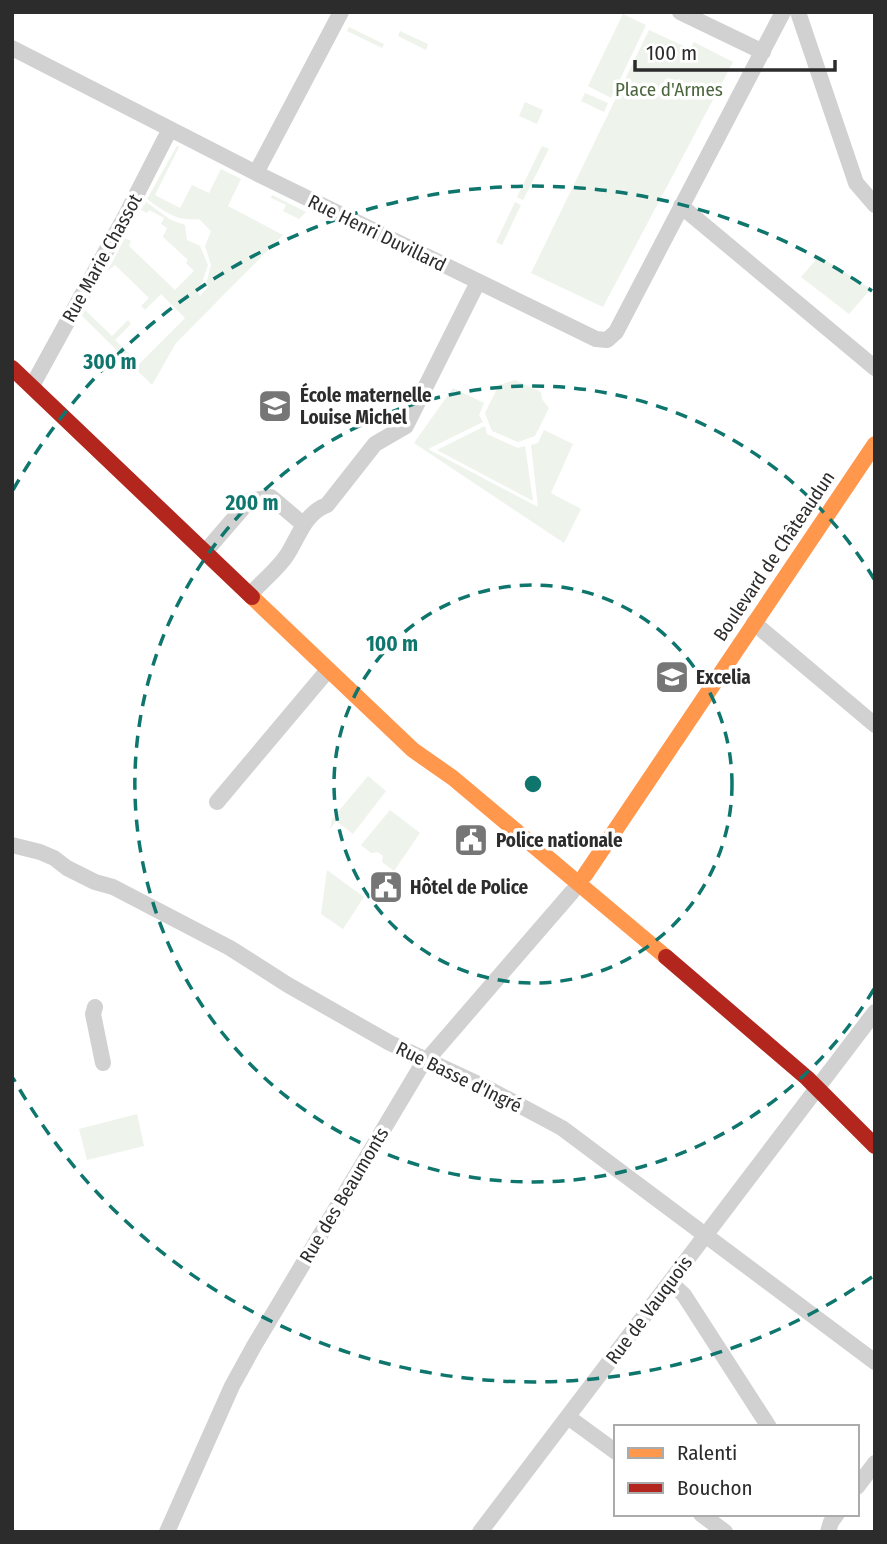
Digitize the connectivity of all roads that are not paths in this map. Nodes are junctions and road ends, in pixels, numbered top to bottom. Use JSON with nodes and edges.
{"nodes":[{"id":1,"x":341,"y":12,"type":"edge"},
{"id":2,"x":680,"y":12,"type":"edge"},
{"id":3,"x":783,"y":12,"type":"edge"},
{"id":4,"x":798,"y":12,"type":"edge"},
{"id":5,"x":12,"y":48,"type":"edge"},
{"id":6,"x":763,"y":52,"type":"junction"},
{"id":7,"x":170,"y":129,"type":"junction"},
{"id":8,"x":256,"y":173,"type":"junction"},
{"id":9,"x":875,"y":205,"type":"edge"},
{"id":10,"x":681,"y":206,"type":"junction"},
{"id":11,"x":478,"y":282,"type":"junction"},
{"id":12,"x":12,"y":368,"type":"edge"},
{"id":13,"x":875,"y":368,"type":"edge"},
{"id":14,"x":32,"y":387,"type":"junction"},
{"id":15,"x":875,"y":444,"type":"edge"},
{"id":16,"x":304,"y":525,"type":"junction"},
{"id":17,"x":203,"y":551,"type":"junction"},
{"id":18,"x":250,"y":595,"type":"junction"},
{"id":19,"x":754,"y":623,"type":"junction"},
{"id":20,"x":328,"y":670,"type":"junction"},
{"id":21,"x":875,"y":725,"type":"edge"},
{"id":22,"x":426,"y":761,"type":"junction"},
{"id":23,"x":217,"y":802,"type":"dead end"},
{"id":24,"x":12,"y":845,"type":"edge"},
{"id":25,"x":574,"y":881,"type":"junction"},
{"id":26,"x":95,"y":1007,"type":"dead end"},
{"id":27,"x":875,"y":1012,"type":"edge"},
{"id":28,"x":428,"y":1060,"type":"junction"},
{"id":29,"x":103,"y":1063,"type":"dead end"},
{"id":30,"x":819,"y":1089,"type":"junction"},
{"id":31,"x":875,"y":1146,"type":"edge"},
{"id":32,"x":705,"y":1236,"type":"junction"},
{"id":33,"x":670,"y":1282,"type":"junction"},
{"id":34,"x":875,"y":1362,"type":"edge"},
{"id":35,"x":568,"y":1417,"type":"junction"},
{"id":36,"x":768,"y":1425,"type":"edge"},
{"id":37,"x":614,"y":1451,"type":"edge"},
{"id":38,"x":875,"y":1463,"type":"edge"},
{"id":39,"x":859,"y":1484,"type":"edge"},
{"id":40,"x":704,"y":1516,"type":"edge"},
{"id":41,"x":167,"y":1532,"type":"edge"},
{"id":42,"x":480,"y":1532,"type":"edge"},
{"id":43,"x":725,"y":1532,"type":"edge"}],
"edges":[{"from":1,"to":8,"type":"street"},
{"from":2,"to":6,"type":"street"},
{"from":3,"to":6,"type":"street"},
{"from":4,"to":9,"type":"street"},
{"from":5,"to":7,"type":"street","name":"Rue Henri Duvillard"},
{"from":6,"to":10,"type":"street"},
{"from":7,"to":8,"type":"street","name":"Rue Henri Duvillard"},
{"from":7,"to":14,"type":"street","name":"Rue Marie Chassot"},
{"from":8,"to":11,"type":"street","name":"Rue Henri Duvillard"},
{"from":10,"to":11,"type":"street","name":"Rue Henri Duvillard"},
{"from":10,"to":13,"type":"street"},
{"from":11,"to":16,"type":"street"},
{"from":12,"to":14,"type":"main road"},
{"from":14,"to":17,"type":"main road"},
{"from":15,"to":19,"type":"main road","name":"Boulevard de Châteaudun"},
{"from":16,"to":17,"type":"street"},
{"from":16,"to":18,"type":"street"},
{"from":17,"to":18,"type":"main road"},
{"from":18,"to":20,"type":"main road"},
{"from":19,"to":21,"type":"street"},
{"from":19,"to":25,"type":"main road","name":"Boulevard de Châteaudun"},
{"from":20,"to":22,"type":"main road"},
{"from":20,"to":23,"type":"street"},
{"from":22,"to":25,"type":"main road"},
{"from":22,"to":25,"type":"main road"},
{"from":24,"to":28,"type":"street","name":"Rue Basse d'Ingré"},
{"from":25,"to":28,"type":"street","name":"Rue des Beaumonts"},
{"from":25,"to":30,"type":"main road"},
{"from":26,"to":29,"type":"street"},
{"from":27,"to":30,"type":"street","name":"Rue de Vauquois"},
{"from":28,"to":32,"type":"street","name":"Rue Basse d'Ingré"},
{"from":28,"to":41,"type":"street","name":"Rue des Beaumonts"},
{"from":30,"to":31,"type":"main road"},
{"from":30,"to":32,"type":"street","name":"Rue de Vauquois"},
{"from":32,"to":33,"type":"street","name":"Rue de Vauquois"},
{"from":32,"to":34,"type":"street","name":"Rue Basse d'Ingré"},
{"from":33,"to":35,"type":"street","name":"Rue de Vauquois"},
{"from":33,"to":36,"type":"street"},
{"from":35,"to":37,"type":"street"},
{"from":35,"to":42,"type":"street","name":"Rue de Vauquois"},
{"from":38,"to":39,"type":"street"},
{"from":40,"to":43,"type":"street"}]}
